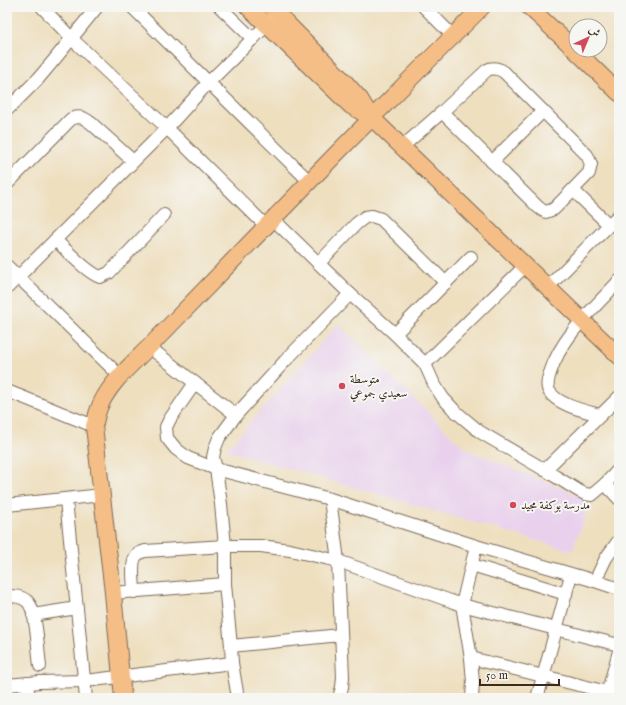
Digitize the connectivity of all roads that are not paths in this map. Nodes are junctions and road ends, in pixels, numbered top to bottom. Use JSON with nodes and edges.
{"nodes":[{"id":1,"x":42,"y":7,"type":"edge"},
{"id":2,"x":97,"y":7,"type":"edge"},
{"id":3,"x":132,"y":7,"type":"edge"},
{"id":4,"x":220,"y":7,"type":"edge"},
{"id":5,"x":248,"y":7,"type":"edge"},
{"id":6,"x":424,"y":7,"type":"edge"},
{"id":7,"x":482,"y":7,"type":"edge"},
{"id":8,"x":529,"y":7,"type":"edge"},
{"id":9,"x":278,"y":9,"type":"edge"},
{"id":10,"x":267,"y":26,"type":"junction"},
{"id":11,"x":453,"y":36,"type":"junction"},
{"id":12,"x":72,"y":39,"type":"junction"},
{"id":13,"x":253,"y":39,"type":"junction"},
{"id":14,"x":209,"y":82,"type":"junction"},
{"id":15,"x":619,"y":93,"type":"edge"},
{"id":16,"x":7,"y":110,"type":"edge"},
{"id":17,"x":543,"y":111,"type":"junction"},
{"id":18,"x":442,"y":112,"type":"junction"},
{"id":19,"x":372,"y":118,"type":"junction"},
{"id":20,"x":167,"y":128,"type":"junction"},
{"id":21,"x":402,"y":147,"type":"junction"},
{"id":22,"x":133,"y":161,"type":"junction"},
{"id":23,"x":492,"y":162,"type":"junction"},
{"id":24,"x":310,"y":182,"type":"junction"},
{"id":25,"x":7,"y":184,"type":"edge"},
{"id":26,"x":573,"y":190,"type":"junction"},
{"id":27,"x":164,"y":215,"type":"dead end"},
{"id":28,"x":619,"y":215,"type":"edge"},
{"id":29,"x":270,"y":223,"type":"junction"},
{"id":30,"x":609,"y":225,"type":"junction"},
{"id":31,"x":56,"y":240,"type":"junction"},
{"id":32,"x":470,"y":257,"type":"dead end"},
{"id":33,"x":319,"y":263,"type":"junction"},
{"id":34,"x":7,"y":266,"type":"edge"},
{"id":35,"x":525,"y":266,"type":"junction"},
{"id":36,"x":18,"y":277,"type":"junction"},
{"id":37,"x":619,"y":281,"type":"edge"},
{"id":38,"x":446,"y":282,"type":"junction"},
{"id":39,"x":548,"y":287,"type":"junction"},
{"id":40,"x":7,"y":288,"type":"edge"},
{"id":41,"x":350,"y":294,"type":"junction"},
{"id":42,"x":582,"y":321,"type":"junction"},
{"id":43,"x":395,"y":334,"type":"junction"},
{"id":44,"x":149,"y":348,"type":"junction"},
{"id":45,"x":619,"y":356,"type":"edge"},
{"id":46,"x":425,"y":364,"type":"junction"},
{"id":47,"x":120,"y":376,"type":"junction"},
{"id":48,"x":195,"y":383,"type":"junction"},
{"id":49,"x":8,"y":393,"type":"edge"},
{"id":50,"x":619,"y":397,"type":"edge"},
{"id":51,"x":236,"y":415,"type":"junction"},
{"id":52,"x":600,"y":415,"type":"junction"},
{"id":53,"x":94,"y":426,"type":"junction"},
{"id":54,"x":216,"y":468,"type":"junction"},
{"id":55,"x":619,"y":469,"type":"edge"},
{"id":56,"x":545,"y":470,"type":"junction"},
{"id":57,"x":605,"y":484,"type":"junction"},
{"id":58,"x":102,"y":495,"type":"junction"},
{"id":59,"x":330,"y":499,"type":"junction"},
{"id":60,"x":619,"y":499,"type":"edge"},
{"id":61,"x":66,"y":500,"type":"junction"},
{"id":62,"x":7,"y":505,"type":"edge"},
{"id":63,"x":619,"y":540,"type":"edge"},
{"id":64,"x":225,"y":546,"type":"junction"},
{"id":65,"x":476,"y":546,"type":"junction"},
{"id":66,"x":338,"y":561,"type":"junction"},
{"id":67,"x":472,"y":565,"type":"junction"},
{"id":68,"x":571,"y":575,"type":"junction"},
{"id":69,"x":595,"y":581,"type":"junction"},
{"id":70,"x":225,"y":584,"type":"junction"},
{"id":71,"x":619,"y":589,"type":"edge"},
{"id":72,"x":134,"y":592,"type":"junction"},
{"id":73,"x":113,"y":593,"type":"junction"},
{"id":74,"x":566,"y":594,"type":"junction"},
{"id":75,"x":7,"y":596,"type":"edge"},
{"id":76,"x":462,"y":605,"type":"junction"},
{"id":77,"x":77,"y":608,"type":"junction"},
{"id":78,"x":33,"y":616,"type":"junction"},
{"id":79,"x":556,"y":629,"type":"junction"},
{"id":80,"x":340,"y":635,"type":"junction"},
{"id":81,"x":231,"y":646,"type":"junction"},
{"id":82,"x":619,"y":646,"type":"edge"},
{"id":83,"x":619,"y":651,"type":"edge"},
{"id":84,"x":471,"y":658,"type":"junction"},
{"id":85,"x":232,"y":662,"type":"junction"},
{"id":86,"x":40,"y":666,"type":"dead end"},
{"id":87,"x":121,"y":676,"type":"junction"},
{"id":88,"x":543,"y":677,"type":"junction"},
{"id":89,"x":85,"y":681,"type":"junction"},
{"id":90,"x":27,"y":683,"type":"junction"},
{"id":91,"x":7,"y":685,"type":"edge"},
{"id":92,"x":611,"y":695,"type":"edge"},
{"id":93,"x":29,"y":698,"type":"edge"},
{"id":94,"x":86,"y":698,"type":"edge"},
{"id":95,"x":123,"y":698,"type":"edge"},
{"id":96,"x":238,"y":698,"type":"edge"},
{"id":97,"x":335,"y":698,"type":"edge"},
{"id":98,"x":472,"y":698,"type":"edge"},
{"id":99,"x":537,"y":698,"type":"edge"}],
"edges":[{"from":1,"to":12,"type":"street"},
{"from":2,"to":12,"type":"street"},
{"from":3,"to":14,"type":"street"},
{"from":4,"to":13,"type":"street"},
{"from":5,"to":10,"type":"main road"},
{"from":6,"to":11,"type":"street"},
{"from":7,"to":11,"type":"main road"},
{"from":8,"to":15,"type":"main road"},
{"from":9,"to":10,"type":"street"},
{"from":9,"to":19,"type":"main road"},
{"from":10,"to":13,"type":"street"},
{"from":10,"to":19,"type":"main road"},
{"from":11,"to":19,"type":"main road"},
{"from":12,"to":16,"type":"street"},
{"from":12,"to":20,"type":"street"},
{"from":13,"to":14,"type":"street"},
{"from":14,"to":20,"type":"street"},
{"from":14,"to":24,"type":"street"},
{"from":17,"to":18,"type":"street"},
{"from":17,"to":23,"type":"street"},
{"from":17,"to":26,"type":"street"},
{"from":18,"to":21,"type":"street"},
{"from":18,"to":23,"type":"street"},
{"from":19,"to":21,"type":"main road"},
{"from":19,"to":24,"type":"main road"},
{"from":20,"to":22,"type":"street"},
{"from":20,"to":29,"type":"street"},
{"from":21,"to":35,"type":"main road"},
{"from":22,"to":25,"type":"street"},
{"from":22,"to":31,"type":"street"},
{"from":23,"to":26,"type":"street"},
{"from":24,"to":29,"type":"main road"},
{"from":26,"to":30,"type":"street"},
{"from":27,"to":31,"type":"street"},
{"from":28,"to":30,"type":"street"},
{"from":29,"to":33,"type":"street"},
{"from":29,"to":44,"type":"main road"},
{"from":30,"to":39,"type":"street"},
{"from":31,"to":36,"type":"street"},
{"from":32,"to":38,"type":"street"},
{"from":33,"to":38,"type":"street"},
{"from":33,"to":41,"type":"street"},
{"from":34,"to":36,"type":"street"},
{"from":35,"to":39,"type":"main road"},
{"from":35,"to":46,"type":"street"},
{"from":36,"to":40,"type":"street"},
{"from":36,"to":47,"type":"street"},
{"from":37,"to":42,"type":"street"},
{"from":38,"to":43,"type":"street"},
{"from":39,"to":42,"type":"main road"},
{"from":41,"to":43,"type":"street"},
{"from":41,"to":51,"type":"street"},
{"from":42,"to":45,"type":"main road"},
{"from":42,"to":52,"type":"street"},
{"from":43,"to":46,"type":"street"},
{"from":44,"to":47,"type":"main road"},
{"from":44,"to":48,"type":"street"},
{"from":46,"to":56,"type":"street"},
{"from":47,"to":53,"type":"main road"},
{"from":48,"to":51,"type":"street"},
{"from":48,"to":54,"type":"street"},
{"from":49,"to":53,"type":"street"},
{"from":50,"to":52,"type":"street"},
{"from":51,"to":54,"type":"street"},
{"from":52,"to":56,"type":"street"},
{"from":53,"to":58,"type":"main road"},
{"from":54,"to":59,"type":"street"},
{"from":54,"to":64,"type":"street"},
{"from":55,"to":57,"type":"street"},
{"from":56,"to":57,"type":"street"},
{"from":57,"to":60,"type":"street"},
{"from":58,"to":61,"type":"street"},
{"from":58,"to":73,"type":"main road"},
{"from":59,"to":65,"type":"street"},
{"from":59,"to":66,"type":"street"},
{"from":61,"to":62,"type":"street"},
{"from":61,"to":77,"type":"street"},
{"from":63,"to":69,"type":"street"},
{"from":64,"to":66,"type":"street"},
{"from":64,"to":70,"type":"street"},
{"from":64,"to":72,"type":"street"},
{"from":65,"to":67,"type":"street"},
{"from":65,"to":68,"type":"street"},
{"from":66,"to":76,"type":"street"},
{"from":66,"to":80,"type":"street"},
{"from":67,"to":74,"type":"street"},
{"from":67,"to":76,"type":"street"},
{"from":68,"to":69,"type":"street"},
{"from":68,"to":74,"type":"street"},
{"from":69,"to":71,"type":"street"},
{"from":70,"to":72,"type":"street"},
{"from":70,"to":81,"type":"street"},
{"from":72,"to":73,"type":"street"},
{"from":73,"to":87,"type":"main road"},
{"from":74,"to":79,"type":"street"},
{"from":75,"to":78,"type":"street"},
{"from":76,"to":79,"type":"street"},
{"from":76,"to":84,"type":"street"},
{"from":77,"to":78,"type":"street"},
{"from":77,"to":89,"type":"street"},
{"from":78,"to":86,"type":"street"},
{"from":79,"to":82,"type":"street"},
{"from":79,"to":88,"type":"street"},
{"from":80,"to":81,"type":"street"},
{"from":80,"to":97,"type":"street"},
{"from":81,"to":85,"type":"street"},
{"from":83,"to":92,"type":"street"},
{"from":84,"to":88,"type":"street"},
{"from":84,"to":98,"type":"street"},
{"from":85,"to":87,"type":"street"},
{"from":85,"to":96,"type":"street"},
{"from":87,"to":89,"type":"street"},
{"from":87,"to":95,"type":"main road"},
{"from":88,"to":92,"type":"street"},
{"from":88,"to":99,"type":"street"},
{"from":89,"to":90,"type":"street"},
{"from":89,"to":94,"type":"street"},
{"from":90,"to":91,"type":"street"},
{"from":90,"to":93,"type":"street"}]}
